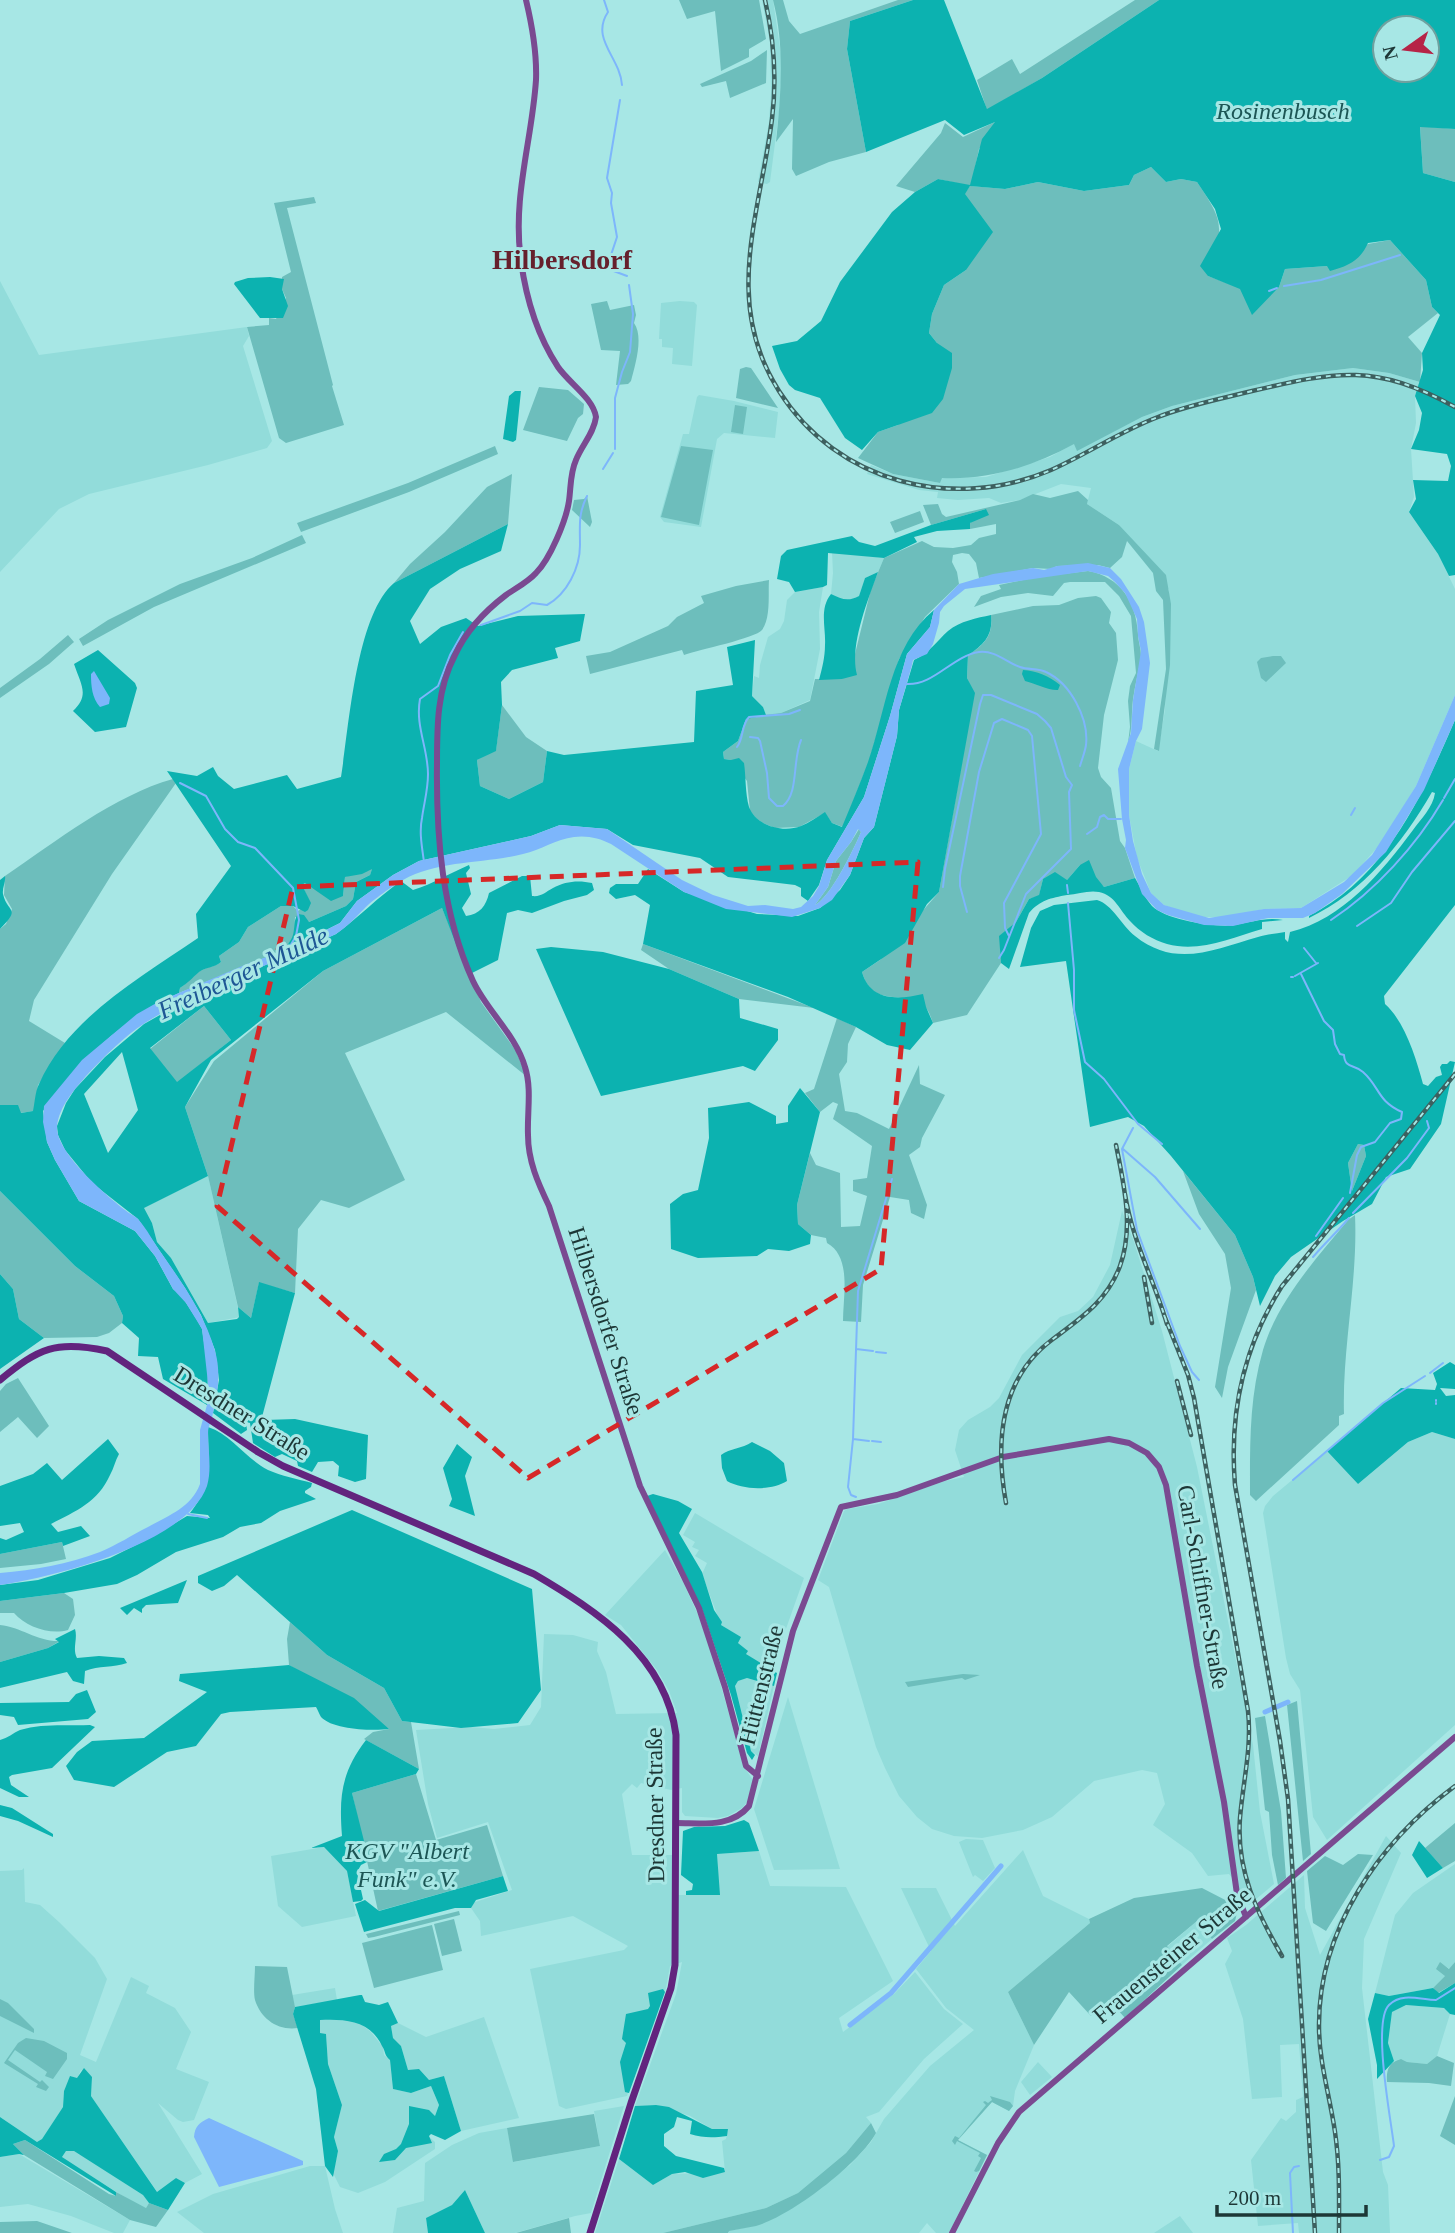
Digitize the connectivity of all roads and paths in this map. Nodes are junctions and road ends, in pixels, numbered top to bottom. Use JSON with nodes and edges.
{"nodes":[{"id":1,"x":526,"y":0,"type":"edge"},
{"id":2,"x":0,"y":1380,"type":"edge"},
{"id":3,"x":845,"y":1505,"type":"joint"},
{"id":4,"x":1455,"y":1737,"type":"edge"},
{"id":5,"x":759,"y":1772,"type":"junction"},
{"id":6,"x":677,"y":1823,"type":"junction"},
{"id":7,"x":1245,"y":1917,"type":"junction"},
{"id":8,"x":590,"y":2233,"type":"edge"},
{"id":9,"x":952,"y":2233,"type":"edge"}],
"edges":[{"from":1,"to":5,"type":"main road","name":"Hilbersdorfer Straße"},
{"from":2,"to":6,"type":"main road","name":"Dresdner Straße"},
{"from":3,"to":5,"type":"main road","name":"Hüttenstraße"},
{"from":3,"to":7,"type":"main road","name":"Carl-Schiffner-Straße"},
{"from":4,"to":7,"type":"main road","name":"Frauensteiner Straße"},
{"from":5,"to":6,"type":"main road","name":"Hüttenstraße"},
{"from":6,"to":8,"type":"main road","name":"Dresdner Straße"},
{"from":7,"to":9,"type":"main road","name":"Frauensteiner Straße"}]}
